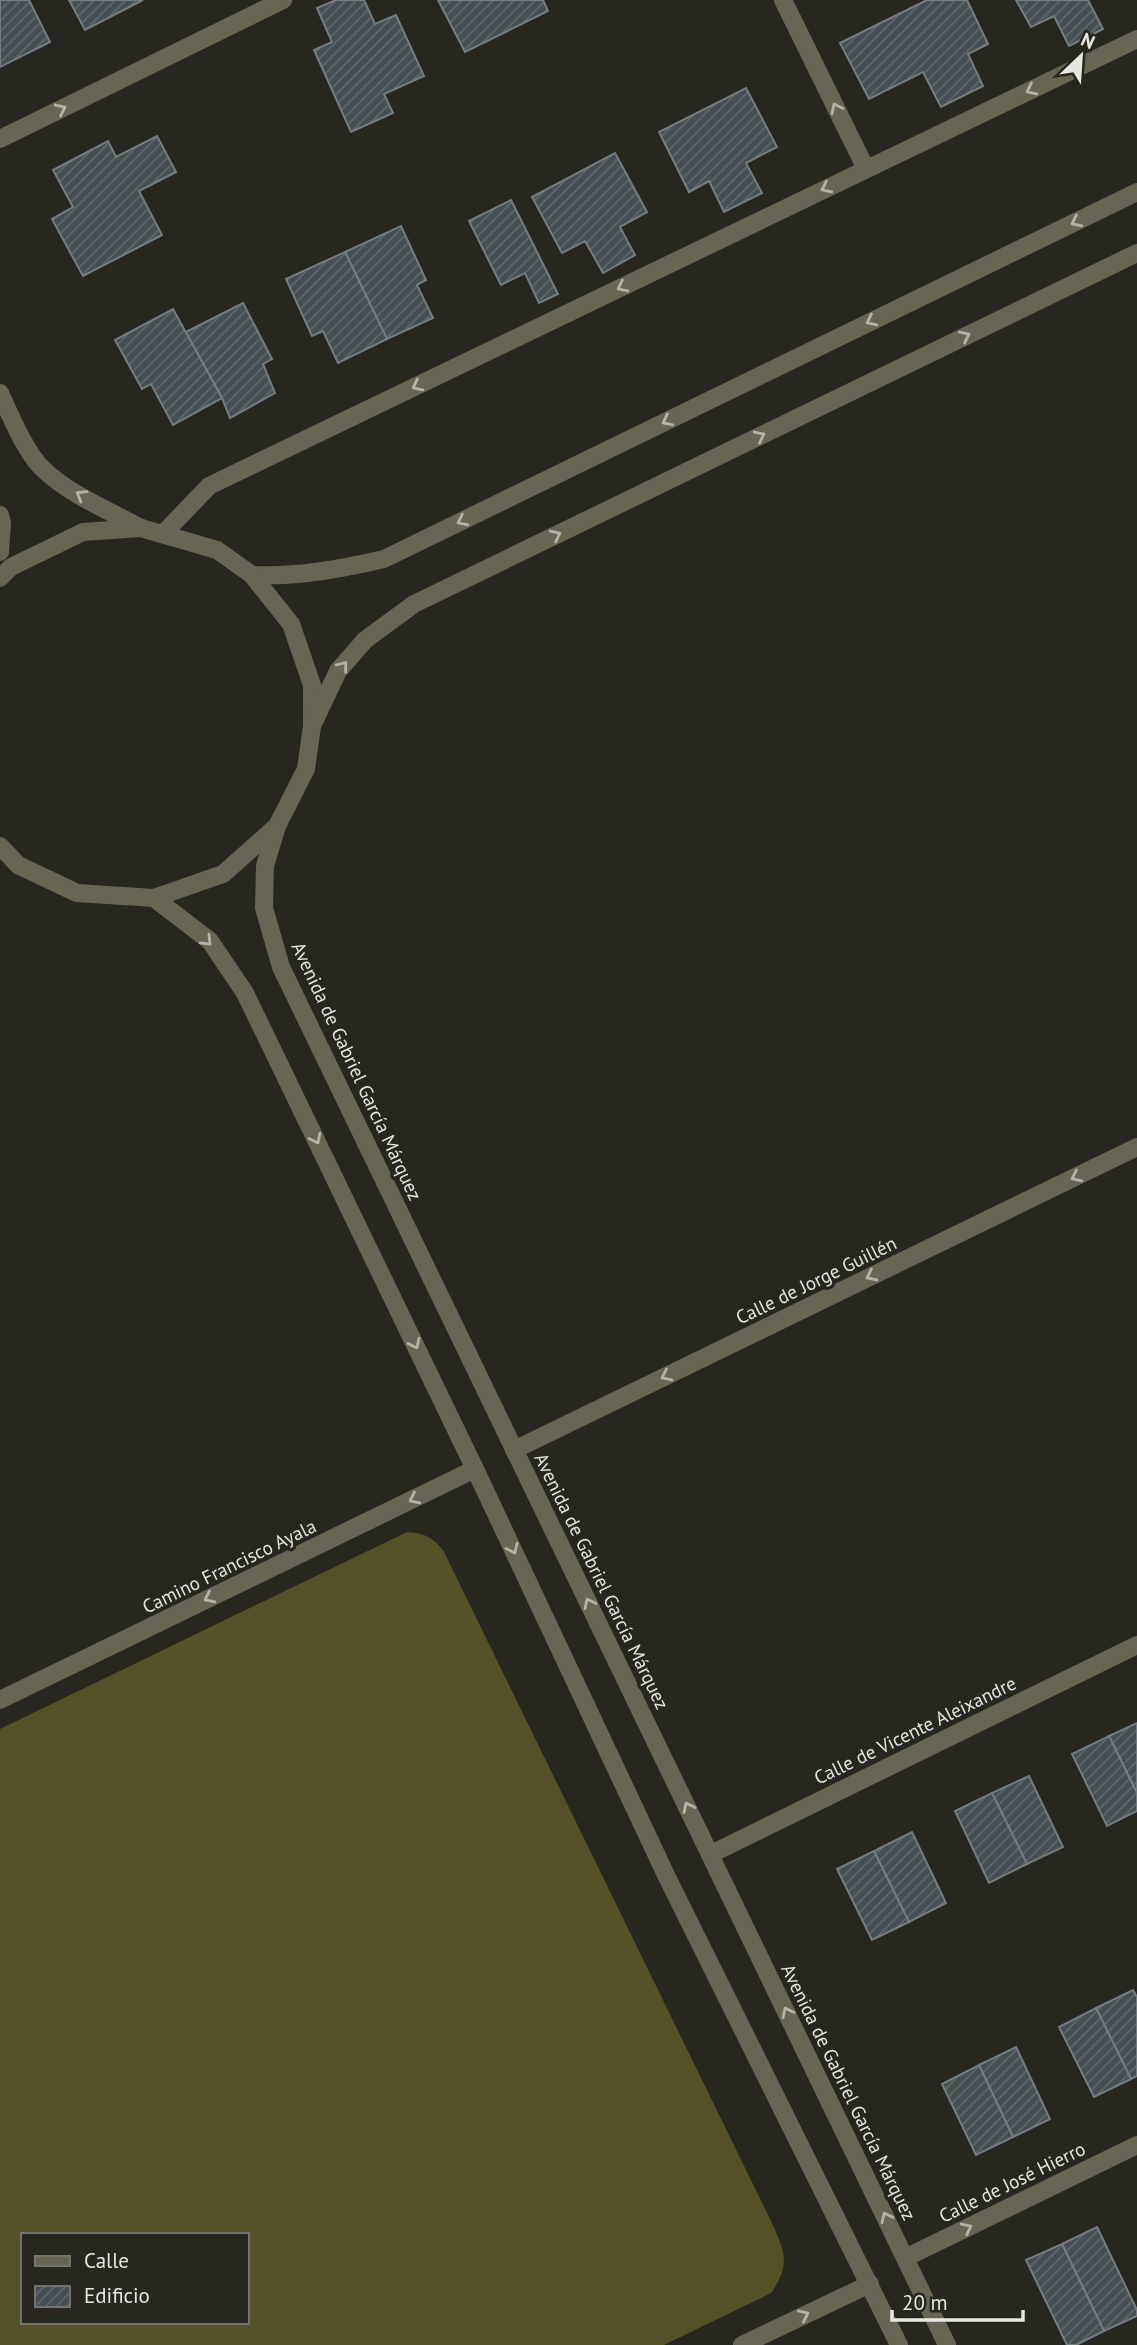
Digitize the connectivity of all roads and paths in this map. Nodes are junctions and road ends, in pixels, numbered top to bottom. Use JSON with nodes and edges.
{"nodes":[{"id":1,"x":283,"y":0,"type":"edge"},
{"id":2,"x":783,"y":0,"type":"edge"},
{"id":3,"x":1137,"y":38,"type":"edge"},
{"id":4,"x":0,"y":139,"type":"edge"},
{"id":5,"x":866,"y":170,"type":"junction"},
{"id":6,"x":1137,"y":192,"type":"edge"},
{"id":7,"x":1137,"y":253,"type":"edge"},
{"id":8,"x":0,"y":393,"type":"edge"},
{"id":9,"x":0,"y":514,"type":"edge"},
{"id":10,"x":141,"y":528,"type":"junction"},
{"id":11,"x":163,"y":534,"type":"junction"},
{"id":12,"x":0,"y":552,"type":"edge"},
{"id":13,"x":252,"y":575,"type":"junction"},
{"id":14,"x":0,"y":578,"type":"edge"},
{"id":15,"x":312,"y":726,"type":"junction"},
{"id":16,"x":277,"y":826,"type":"junction"},
{"id":17,"x":0,"y":846,"type":"edge"},
{"id":18,"x":0,"y":862,"type":"edge"},
{"id":19,"x":18,"y":865,"type":"junction"},
{"id":20,"x":154,"y":898,"type":"junction"},
{"id":21,"x":1137,"y":1147,"type":"edge"},
{"id":22,"x":514,"y":1450,"type":"junction"},
{"id":23,"x":475,"y":1469,"type":"junction"},
{"id":24,"x":1137,"y":1645,"type":"edge"},
{"id":25,"x":0,"y":1700,"type":"edge"},
{"id":26,"x":711,"y":1854,"type":"junction"},
{"id":27,"x":1137,"y":2145,"type":"edge"},
{"id":28,"x":905,"y":2258,"type":"junction"},
{"id":29,"x":870,"y":2284,"type":"junction"},
{"id":30,"x":742,"y":2345,"type":"edge"},
{"id":31,"x":899,"y":2345,"type":"edge"},
{"id":32,"x":947,"y":2345,"type":"edge"}],
"edges":[{"from":4,"to":1,"type":"street","one_way":true},
{"from":5,"to":2,"type":"street","one_way":true},
{"from":3,"to":5,"type":"street","one_way":true},
{"from":5,"to":11,"type":"street","one_way":true},
{"from":6,"to":13,"type":"street","one_way":true},
{"from":15,"to":7,"type":"street","one_way":true},
{"from":10,"to":8,"type":"street","one_way":true},
{"from":9,"to":12,"type":"street"},
{"from":10,"to":11,"type":"street"},
{"from":10,"to":14,"type":"street"},
{"from":11,"to":13,"type":"street"},
{"from":13,"to":15,"type":"street"},
{"from":15,"to":16,"type":"street"},
{"from":16,"to":20,"type":"street"},
{"from":16,"to":22,"type":"street","name":"Avenida de Gabriel García Márquez"},
{"from":17,"to":19,"type":"street"},
{"from":18,"to":19,"type":"street"},
{"from":19,"to":20,"type":"street"},
{"from":20,"to":23,"type":"street","one_way":true},
{"from":21,"to":22,"type":"street","name":"Calle de Jorge Guillén","one_way":true},
{"from":26,"to":22,"type":"street","name":"Avenida de Gabriel García Márquez","one_way":true},
{"from":23,"to":25,"type":"street","name":"Camino Francisco Ayala","one_way":true},
{"from":23,"to":29,"type":"street","one_way":true},
{"from":24,"to":26,"type":"street","name":"Calle de Vicente Aleixandre"},
{"from":28,"to":26,"type":"street","name":"Avenida de Gabriel García Márquez","one_way":true},
{"from":28,"to":27,"type":"street","name":"Calle de José Hierro","one_way":true},
{"from":28,"to":32,"type":"street","name":"Avenida de Gabriel García Márquez"},
{"from":30,"to":29,"type":"street","one_way":true},
{"from":29,"to":31,"type":"street"}]}
